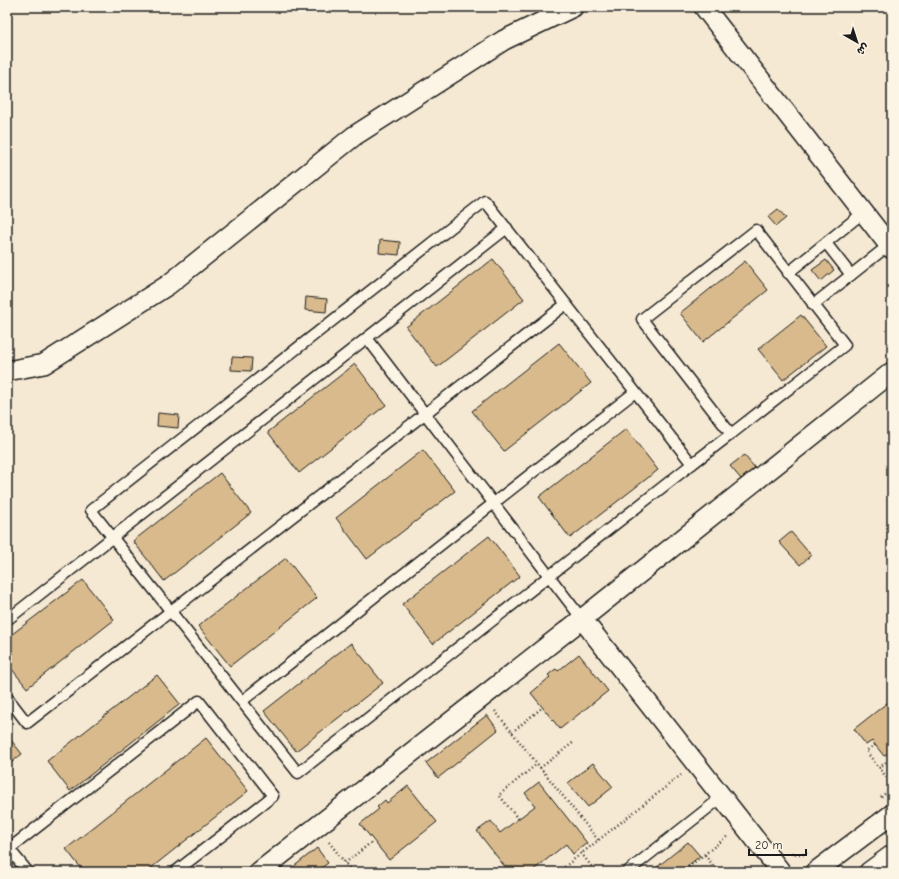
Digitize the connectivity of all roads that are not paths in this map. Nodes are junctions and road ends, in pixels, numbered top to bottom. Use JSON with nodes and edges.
{"nodes":[{"id":1,"x":573,"y":7,"type":"edge"},
{"id":2,"x":704,"y":7,"type":"edge"},
{"id":3,"x":864,"y":212,"type":"junction"},
{"id":4,"x":507,"y":228,"type":"junction"},
{"id":5,"x":826,"y":242,"type":"junction"},
{"id":6,"x":890,"y":247,"type":"edge"},
{"id":7,"x":788,"y":273,"type":"junction"},
{"id":8,"x":851,"y":275,"type":"junction"},
{"id":9,"x":566,"y":304,"type":"junction"},
{"id":10,"x":813,"y":305,"type":"junction"},
{"id":11,"x":367,"y":338,"type":"junction"},
{"id":12,"x":7,"y":371,"type":"edge"},
{"id":13,"x":892,"y":372,"type":"edge"},
{"id":14,"x":635,"y":392,"type":"junction"},
{"id":15,"x":425,"y":414,"type":"junction"},
{"id":16,"x":731,"y":434,"type":"junction"},
{"id":17,"x":692,"y":464,"type":"junction"},
{"id":18,"x":493,"y":504,"type":"junction"},
{"id":19,"x":113,"y":538,"type":"junction"},
{"id":20,"x":548,"y":576,"type":"junction"},
{"id":21,"x":172,"y":612,"type":"junction"},
{"id":22,"x":582,"y":619,"type":"junction"},
{"id":23,"x":7,"y":620,"type":"edge"},
{"id":24,"x":7,"y":697,"type":"edge"},
{"id":25,"x":242,"y":701,"type":"junction"},
{"id":26,"x":715,"y":802,"type":"junction"},
{"id":27,"x":892,"y":814,"type":"edge"},
{"id":28,"x":892,"y":855,"type":"edge"},
{"id":29,"x":28,"y":872,"type":"edge"},
{"id":30,"x":175,"y":872,"type":"edge"},
{"id":31,"x":260,"y":872,"type":"edge"},
{"id":32,"x":626,"y":872,"type":"edge"},
{"id":33,"x":781,"y":872,"type":"edge"},
{"id":34,"x":815,"y":872,"type":"edge"},
{"id":35,"x":869,"y":872,"type":"edge"}],
"edges":[{"from":1,"to":12,"type":"street"},
{"from":2,"to":3,"type":"street"},
{"from":3,"to":5,"type":"lane"},
{"from":3,"to":6,"type":"street"},
{"from":4,"to":9,"type":"lane"},
{"from":4,"to":11,"type":"lane"},
{"from":4,"to":19,"type":"lane"},
{"from":5,"to":7,"type":"lane"},
{"from":5,"to":8,"type":"lane"},
{"from":6,"to":8,"type":"lane"},
{"from":7,"to":10,"type":"lane"},
{"from":7,"to":16,"type":"lane"},
{"from":8,"to":10,"type":"lane"},
{"from":9,"to":14,"type":"lane"},
{"from":9,"to":15,"type":"lane"},
{"from":10,"to":16,"type":"lane"},
{"from":11,"to":15,"type":"lane"},
{"from":11,"to":19,"type":"lane"},
{"from":13,"to":22,"type":"street"},
{"from":14,"to":17,"type":"lane"},
{"from":14,"to":18,"type":"lane"},
{"from":15,"to":18,"type":"lane"},
{"from":15,"to":21,"type":"lane"},
{"from":16,"to":17,"type":"lane"},
{"from":17,"to":20,"type":"lane"},
{"from":18,"to":20,"type":"lane"},
{"from":18,"to":25,"type":"lane"},
{"from":19,"to":21,"type":"lane"},
{"from":19,"to":23,"type":"lane"},
{"from":20,"to":22,"type":"lane"},
{"from":20,"to":25,"type":"lane"},
{"from":21,"to":24,"type":"lane"},
{"from":21,"to":25,"type":"lane"},
{"from":22,"to":26,"type":"street"},
{"from":22,"to":31,"type":"street"},
{"from":26,"to":32,"type":"lane"},
{"from":26,"to":33,"type":"street"},
{"from":27,"to":34,"type":"street"},
{"from":28,"to":35,"type":"street"},
{"from":29,"to":30,"type":"lane"}]}
